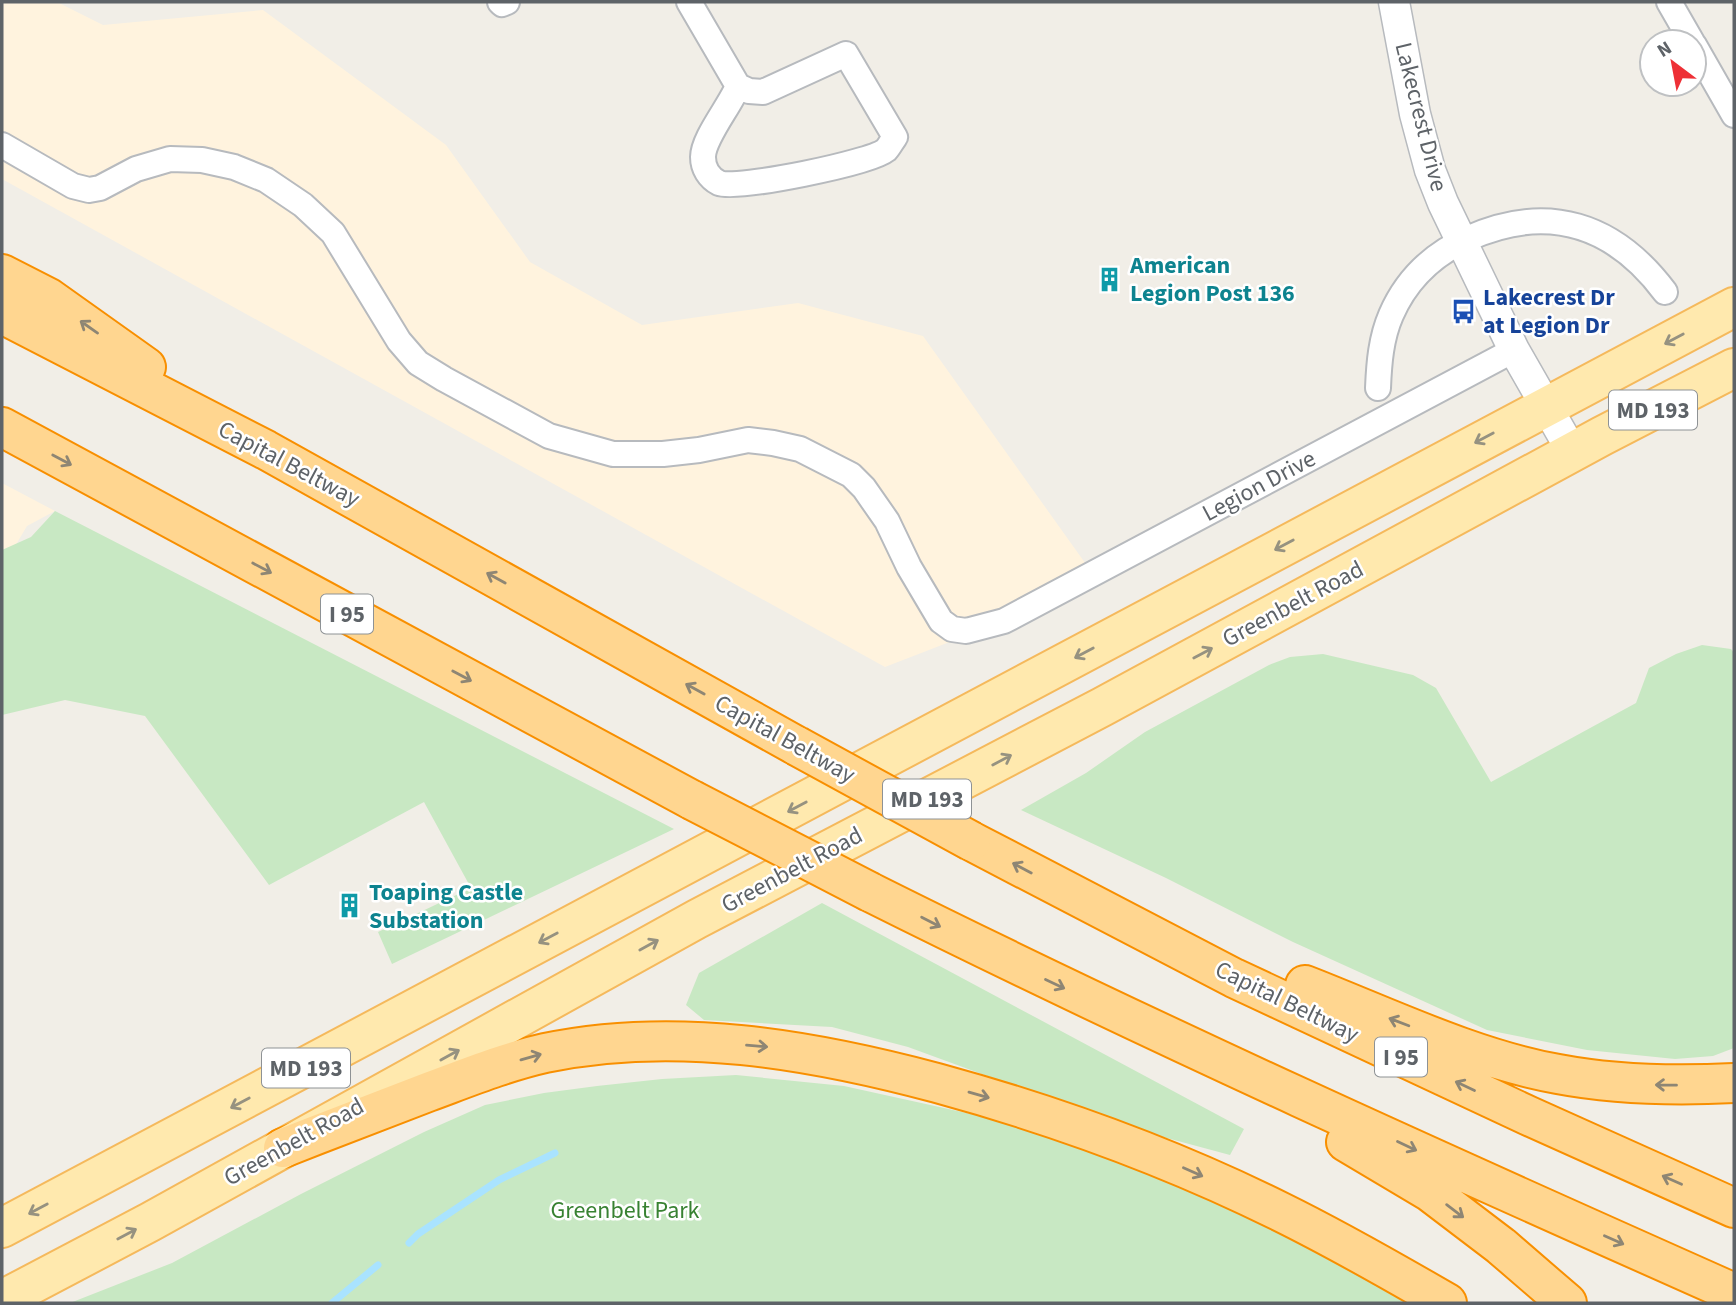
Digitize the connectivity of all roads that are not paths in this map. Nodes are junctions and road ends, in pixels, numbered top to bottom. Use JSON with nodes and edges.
{"nodes":[{"id":1,"x":500,"y":2,"type":"edge"},
{"id":2,"x":507,"y":2,"type":"edge"},
{"id":3,"x":689,"y":2,"type":"edge"},
{"id":4,"x":1394,"y":2,"type":"edge"},
{"id":5,"x":1669,"y":2,"type":"edge"},
{"id":6,"x":1684,"y":28,"type":"edge"},
{"id":7,"x":1708,"y":70,"type":"edge"},
{"id":8,"x":738,"y":86,"type":"junction"},
{"id":9,"x":1734,"y":115,"type":"edge"},
{"id":10,"x":2,"y":145,"type":"edge"},
{"id":11,"x":1461,"y":242,"type":"junction"},
{"id":12,"x":2,"y":274,"type":"edge"},
{"id":13,"x":1665,"y":292,"type":"dead end"},
{"id":14,"x":1734,"y":307,"type":"edge"},
{"id":15,"x":2,"y":314,"type":"edge"},
{"id":16,"x":1514,"y":350,"type":"junction"},
{"id":17,"x":1734,"y":368,"type":"edge"},
{"id":18,"x":1378,"y":388,"type":"dead end"},
{"id":19,"x":1544,"y":405,"type":"junction"},
{"id":20,"x":2,"y":428,"type":"edge"},
{"id":21,"x":266,"y":450,"type":"junction"},
{"id":22,"x":1573,"y":453,"type":"junction"},
{"id":23,"x":1073,"y":895,"type":"junction"},
{"id":24,"x":1189,"y":1047,"type":"junction"},
{"id":25,"x":1734,"y":1083,"type":"edge"},
{"id":26,"x":283,"y":1148,"type":"junction"},
{"id":27,"x":1734,"y":1208,"type":"edge"},
{"id":28,"x":2,"y":1228,"type":"edge"},
{"id":29,"x":1734,"y":1293,"type":"edge"},
{"id":30,"x":2,"y":1300,"type":"edge"},
{"id":31,"x":1447,"y":1303,"type":"edge"},
{"id":32,"x":1567,"y":1303,"type":"edge"}],
"edges":[{"from":1,"to":2,"type":"street"},
{"from":3,"to":8,"type":"street"},
{"from":4,"to":11,"type":"street","name":"Lakecrest Drive"},
{"from":5,"to":6,"type":"street"},
{"from":7,"to":9,"type":"street"},
{"from":8,"to":8,"type":"street"},
{"from":10,"to":16,"type":"street","name":"Legion Drive"},
{"from":11,"to":13,"type":"street"},
{"from":11,"to":16,"type":"street","name":"Lakecrest Drive"},
{"from":11,"to":18,"type":"street"},
{"from":21,"to":12,"type":"highway","one_way":true},
{"from":14,"to":19,"type":"main road","number":"MD 193","one_way":true},
{"from":15,"to":21,"type":"highway","name":"Capital Beltway","number":"I 95"},
{"from":16,"to":19,"type":"street","name":"Lakecrest Drive"},
{"from":17,"to":22,"type":"main road","name":"Greenbelt Road","number":"MD 193"},
{"from":19,"to":22,"type":"street","name":"Lakecrest Drive"},
{"from":19,"to":28,"type":"main road","number":"MD 193","one_way":true},
{"from":20,"to":24,"type":"highway","number":"I 95","one_way":true,"bridge":true},
{"from":23,"to":21,"type":"highway","name":"Capital Beltway","number":"I 95","one_way":true,"bridge":true},
{"from":26,"to":22,"type":"main road","name":"Greenbelt Road","number":"MD 193","one_way":true},
{"from":25,"to":23,"type":"highway","one_way":true},
{"from":27,"to":23,"type":"highway","name":"Capital Beltway","number":"I 95","one_way":true},
{"from":24,"to":29,"type":"highway","number":"I 95","one_way":true},
{"from":24,"to":32,"type":"highway","one_way":true},
{"from":30,"to":26,"type":"main road","name":"Greenbelt Road","number":"MD 193","one_way":true},
{"from":26,"to":31,"type":"highway","one_way":true}]}
